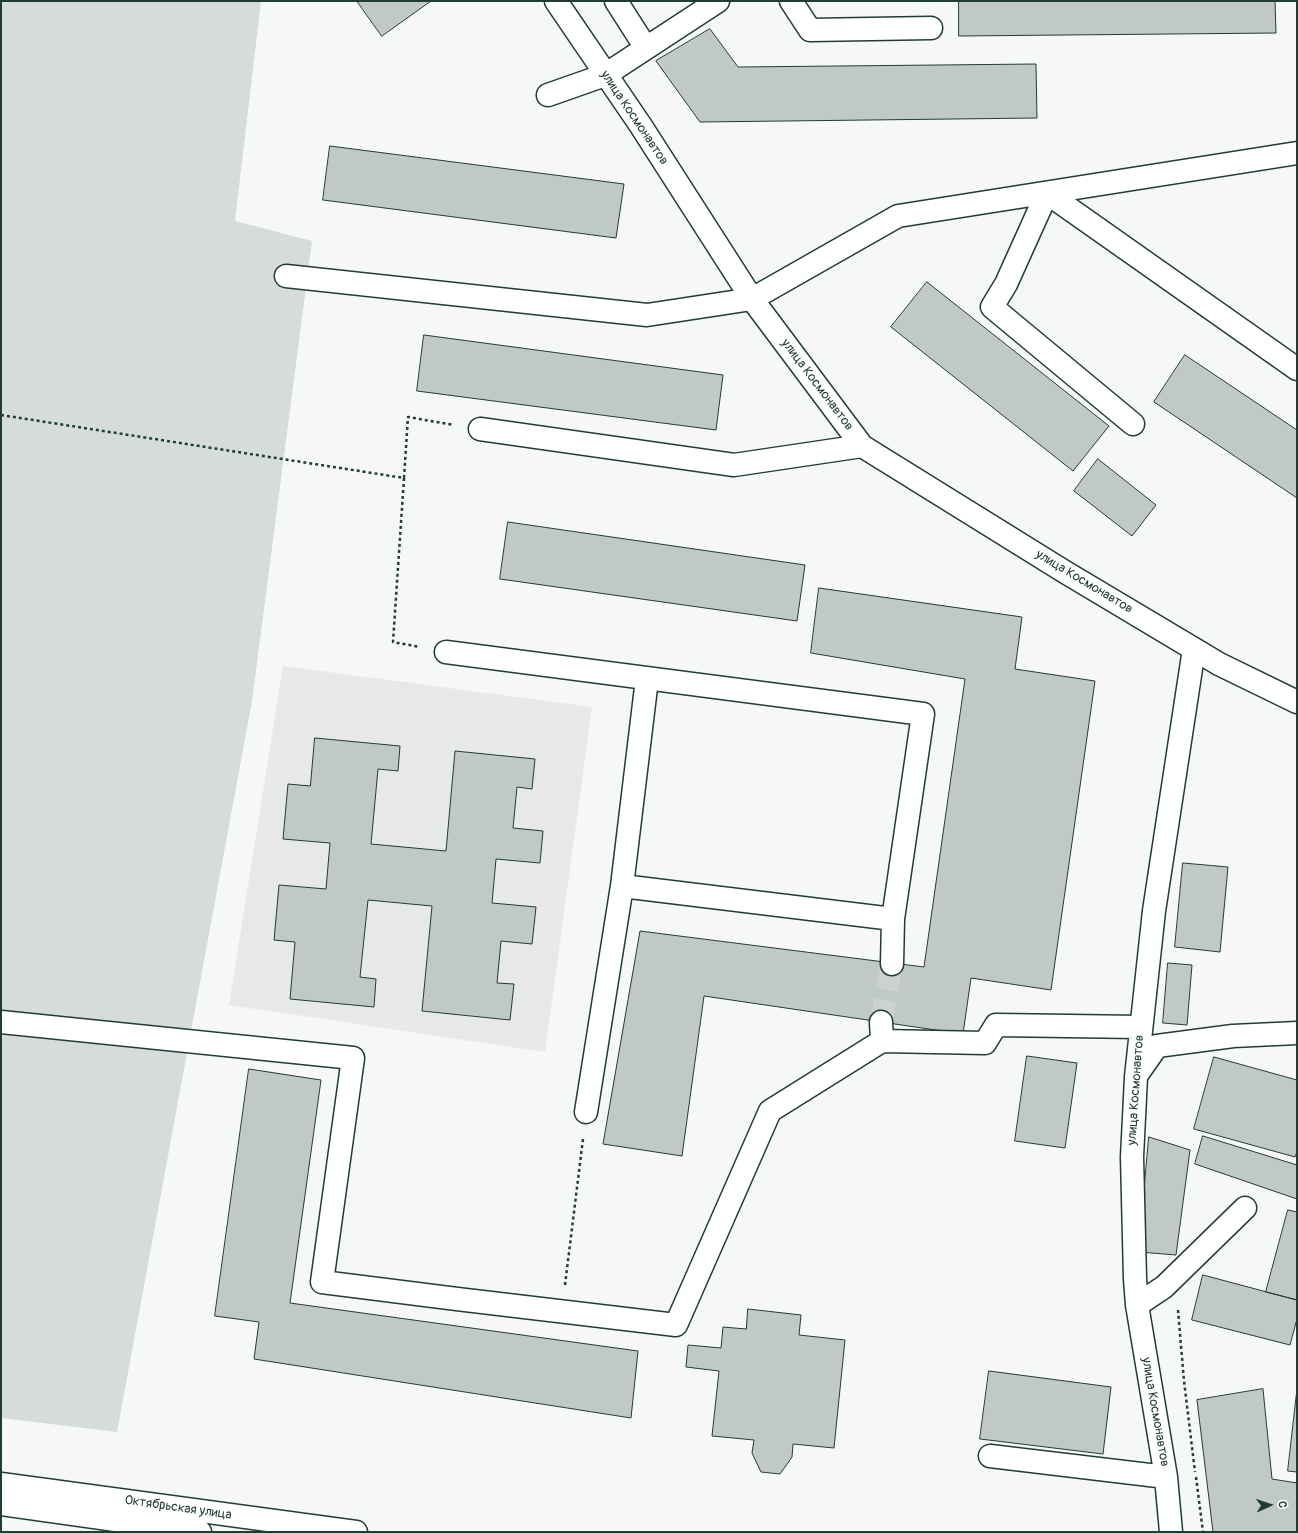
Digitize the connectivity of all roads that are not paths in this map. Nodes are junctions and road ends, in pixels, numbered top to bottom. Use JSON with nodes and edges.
{"nodes":[{"id":1,"x":556,"y":1,"type":"edge"},
{"id":2,"x":616,"y":1,"type":"edge"},
{"id":3,"x":718,"y":1,"type":"edge"},
{"id":4,"x":792,"y":1,"type":"edge"},
{"id":5,"x":931,"y":28,"type":"dead end"},
{"id":6,"x":646,"y":48,"type":"junction"},
{"id":7,"x":605,"y":75,"type":"junction"},
{"id":8,"x":548,"y":95,"type":"dead end"},
{"id":9,"x":1297,"y":153,"type":"edge"},
{"id":10,"x":1047,"y":192,"type":"junction"},
{"id":11,"x":286,"y":276,"type":"dead end"},
{"id":12,"x":752,"y":299,"type":"junction"},
{"id":13,"x":1297,"y":369,"type":"edge"},
{"id":14,"x":1133,"y":424,"type":"dead end"},
{"id":15,"x":480,"y":430,"type":"road end"},
{"id":16,"x":862,"y":446,"type":"junction"},
{"id":17,"x":1194,"y":649,"type":"junction"},
{"id":18,"x":446,"y":652,"type":"road end"},
{"id":19,"x":647,"y":678,"type":"junction"},
{"id":20,"x":1297,"y":702,"type":"edge"},
{"id":21,"x":622,"y":886,"type":"junction"},
{"id":22,"x":893,"y":919,"type":"junction"},
{"id":23,"x":892,"y":964,"type":"tunnel mouth"},
{"id":24,"x":1,"y":1022,"type":"edge"},
{"id":25,"x":1140,"y":1026,"type":"junction"},
{"id":26,"x":1297,"y":1033,"type":"edge"},
{"id":27,"x":1136,"y":1077,"type":"junction"},
{"id":28,"x":586,"y":1112,"type":"road end"},
{"id":29,"x":1244,"y":1208,"type":"dead end"},
{"id":30,"x":1137,"y":1305,"type":"junction"},
{"id":31,"x":990,"y":1456,"type":"dead end"},
{"id":32,"x":1166,"y":1477,"type":"junction"},
{"id":33,"x":1,"y":1484,"type":"edge"},
{"id":34,"x":1,"y":1504,"type":"edge"},
{"id":35,"x":200,"y":1532,"type":"edge"},
{"id":36,"x":356,"y":1532,"type":"edge"},
{"id":37,"x":1171,"y":1532,"type":"edge"}],
"edges":[{"from":1,"to":7,"type":"street","name":"улица Космонавтов"},
{"from":2,"to":6,"type":"street"},
{"from":3,"to":6,"type":"street"},
{"from":4,"to":5,"type":"street"},
{"from":6,"to":7,"type":"street"},
{"from":7,"to":8,"type":"street"},
{"from":7,"to":12,"type":"street","name":"улица Космонавтов"},
{"from":9,"to":10,"type":"street"},
{"from":10,"to":12,"type":"street"},
{"from":10,"to":13,"type":"street"},
{"from":10,"to":14,"type":"street"},
{"from":11,"to":12,"type":"street"},
{"from":12,"to":16,"type":"street","name":"улица Космонавтов"},
{"from":15,"to":16,"type":"street"},
{"from":16,"to":17,"type":"street","name":"улица Космонавтов"},
{"from":17,"to":20,"type":"street","name":"улица Космонавтов"},
{"from":17,"to":25,"type":"street","name":"улица Космонавтов"},
{"from":18,"to":19,"type":"street"},
{"from":19,"to":21,"type":"street"},
{"from":19,"to":22,"type":"street"},
{"from":21,"to":22,"type":"street"},
{"from":21,"to":28,"type":"street"},
{"from":22,"to":23,"type":"street"},
{"from":24,"to":25,"type":"street"},
{"from":25,"to":27,"type":"street","name":"улица Космонавтов"},
{"from":26,"to":27,"type":"street"},
{"from":27,"to":30,"type":"street","name":"улица Космонавтов"},
{"from":29,"to":30,"type":"street"},
{"from":30,"to":32,"type":"street","name":"улица Космонавтов"},
{"from":31,"to":32,"type":"street"},
{"from":32,"to":37,"type":"street","name":"улица Космонавтов"},
{"from":33,"to":36,"type":"street","name":"Октябрьская улица"},
{"from":34,"to":35,"type":"street","name":"Октябрьская улица"}]}
